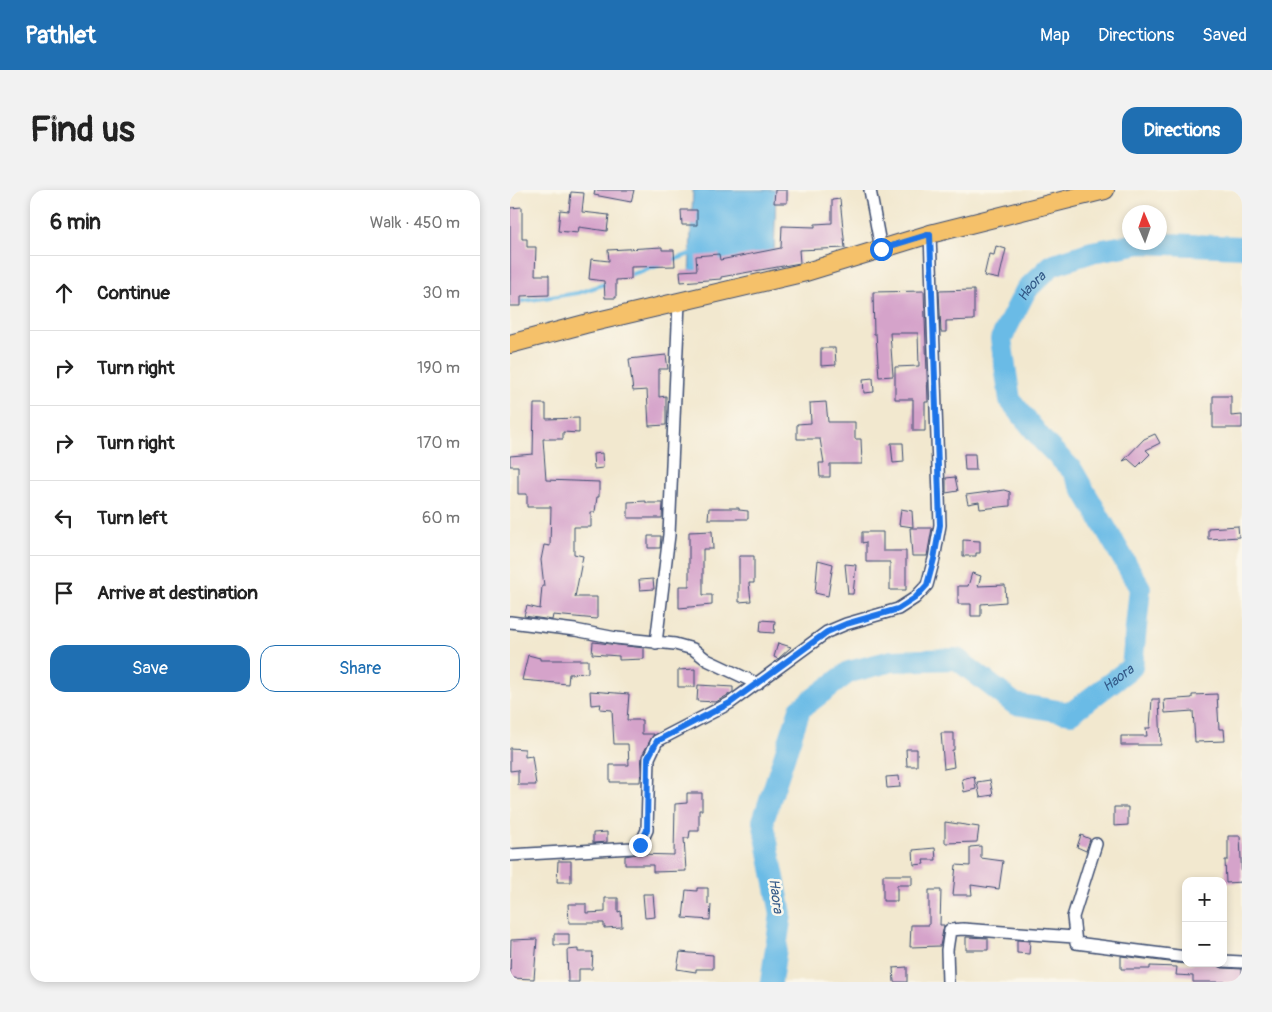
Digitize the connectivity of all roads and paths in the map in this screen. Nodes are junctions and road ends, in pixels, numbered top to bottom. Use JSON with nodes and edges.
{"nodes":[{"id":1,"x":870,"y":190,"type":"edge"},
{"id":2,"x":1105,"y":190,"type":"edge"},
{"id":3,"x":1058,"y":196,"type":"edge"},
{"id":4,"x":930,"y":234,"type":"junction"},
{"id":5,"x":881,"y":249,"type":"junction"},
{"id":6,"x":678,"y":302,"type":"junction"},
{"id":7,"x":510,"y":344,"type":"edge"},
{"id":8,"x":510,"y":622,"type":"edge"},
{"id":9,"x":656,"y":643,"type":"junction"},
{"id":10,"x":758,"y":684,"type":"junction"},
{"id":11,"x":1096,"y":844,"type":"dead end"},
{"id":12,"x":510,"y":855,"type":"edge"},
{"id":13,"x":1074,"y":938,"type":"junction"},
{"id":14,"x":1182,"y":956,"type":"edge"},
{"id":15,"x":1227,"y":961,"type":"edge"},
{"id":16,"x":1242,"y":962,"type":"edge"},
{"id":17,"x":948,"y":982,"type":"edge"}],
"edges":[{"from":1,"to":5,"type":"street"},
{"from":2,"to":3,"type":"main road"},
{"from":3,"to":4,"type":"main road"},
{"from":4,"to":5,"type":"main road"},
{"from":4,"to":10,"type":"street"},
{"from":5,"to":6,"type":"main road"},
{"from":6,"to":7,"type":"main road"},
{"from":6,"to":9,"type":"street"},
{"from":8,"to":9,"type":"street"},
{"from":9,"to":10,"type":"street"},
{"from":10,"to":12,"type":"street"},
{"from":11,"to":13,"type":"street"},
{"from":13,"to":14,"type":"street"},
{"from":13,"to":17,"type":"street"},
{"from":15,"to":16,"type":"street"}]}
